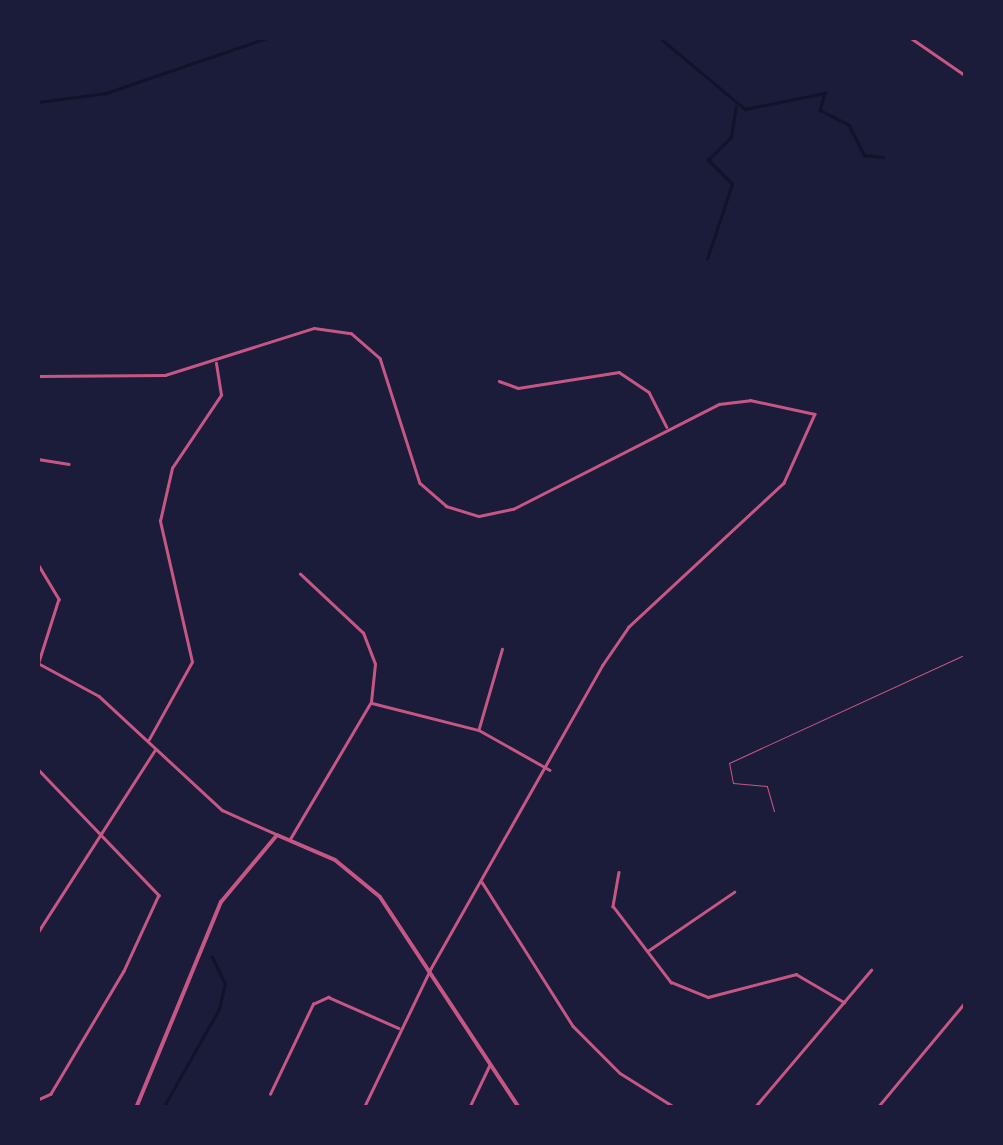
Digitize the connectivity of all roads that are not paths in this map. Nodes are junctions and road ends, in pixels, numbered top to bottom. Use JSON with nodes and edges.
{"nodes":[{"id":1,"x":911,"y":38,"type":"edge"},
{"id":2,"x":966,"y":76,"type":"edge"},
{"id":3,"x":216,"y":361,"type":"junction"},
{"id":4,"x":38,"y":376,"type":"edge"},
{"id":5,"x":499,"y":381,"type":"dead end"},
{"id":6,"x":668,"y":428,"type":"junction"},
{"id":7,"x":38,"y":459,"type":"edge"},
{"id":8,"x":69,"y":464,"type":"dead end"},
{"id":9,"x":38,"y":564,"type":"edge"},
{"id":10,"x":300,"y":574,"type":"dead end"},
{"id":11,"x":502,"y":650,"type":"dead end"},
{"id":12,"x":966,"y":654,"type":"edge"},
{"id":13,"x":38,"y":663,"type":"edge"},
{"id":14,"x":371,"y":702,"type":"junction"},
{"id":15,"x":479,"y":730,"type":"junction"},
{"id":16,"x":148,"y":741,"type":"junction"},
{"id":17,"x":156,"y":749,"type":"junction"},
{"id":18,"x":38,"y":769,"type":"edge"},
{"id":19,"x":550,"y":770,"type":"junction"},
{"id":20,"x":774,"y":811,"type":"dead end"},
{"id":21,"x":100,"y":827,"type":"junction"},
{"id":22,"x":278,"y":835,"type":"junction"},
{"id":23,"x":290,"y":839,"type":"junction"},
{"id":24,"x":620,"y":872,"type":"dead end"},
{"id":25,"x":482,"y":882,"type":"junction"},
{"id":26,"x":734,"y":892,"type":"dead end"},
{"id":27,"x":38,"y":932,"type":"edge"},
{"id":28,"x":647,"y":951,"type":"junction"},
{"id":29,"x":431,"y":968,"type":"junction"},
{"id":30,"x":871,"y":970,"type":"dead end"},
{"id":31,"x":966,"y":1001,"type":"edge"},
{"id":32,"x":844,"y":1002,"type":"junction"},
{"id":33,"x":401,"y":1028,"type":"junction"},
{"id":34,"x":489,"y":1066,"type":"junction"},
{"id":35,"x":270,"y":1094,"type":"dead end"},
{"id":36,"x":38,"y":1100,"type":"edge"},
{"id":37,"x":136,"y":1108,"type":"edge"},
{"id":38,"x":364,"y":1108,"type":"edge"},
{"id":39,"x":469,"y":1108,"type":"edge"},
{"id":40,"x":519,"y":1108,"type":"edge"},
{"id":41,"x":676,"y":1108,"type":"edge"},
{"id":42,"x":754,"y":1108,"type":"edge"},
{"id":43,"x":876,"y":1108,"type":"edge"}],
"edges":[{"from":1,"to":2,"type":"street"},
{"from":3,"to":4,"type":"street"},
{"from":3,"to":6,"type":"street"},
{"from":3,"to":16,"type":"street"},
{"from":5,"to":6,"type":"street"},
{"from":6,"to":19,"type":"street"},
{"from":7,"to":8,"type":"street"},
{"from":9,"to":13,"type":"street"},
{"from":10,"to":14,"type":"street"},
{"from":11,"to":15,"type":"street"},
{"from":12,"to":20,"type":"lane"},
{"from":13,"to":16,"type":"street"},
{"from":14,"to":15,"type":"street"},
{"from":14,"to":23,"type":"street"},
{"from":15,"to":19,"type":"street"},
{"from":16,"to":17,"type":"street"},
{"from":17,"to":21,"type":"street"},
{"from":17,"to":22,"type":"street"},
{"from":18,"to":21,"type":"street"},
{"from":19,"to":25,"type":"street"},
{"from":21,"to":27,"type":"street"},
{"from":21,"to":36,"type":"street"},
{"from":22,"to":23,"type":"street"},
{"from":22,"to":37,"type":"street"},
{"from":23,"to":29,"type":"street"},
{"from":24,"to":28,"type":"street"},
{"from":25,"to":29,"type":"street"},
{"from":25,"to":41,"type":"street"},
{"from":26,"to":28,"type":"street"},
{"from":28,"to":32,"type":"street"},
{"from":29,"to":33,"type":"street"},
{"from":29,"to":34,"type":"street"},
{"from":30,"to":32,"type":"street"},
{"from":31,"to":43,"type":"street"},
{"from":32,"to":42,"type":"street"},
{"from":33,"to":35,"type":"street"},
{"from":33,"to":38,"type":"street"},
{"from":34,"to":39,"type":"street"},
{"from":34,"to":40,"type":"street"}]}
